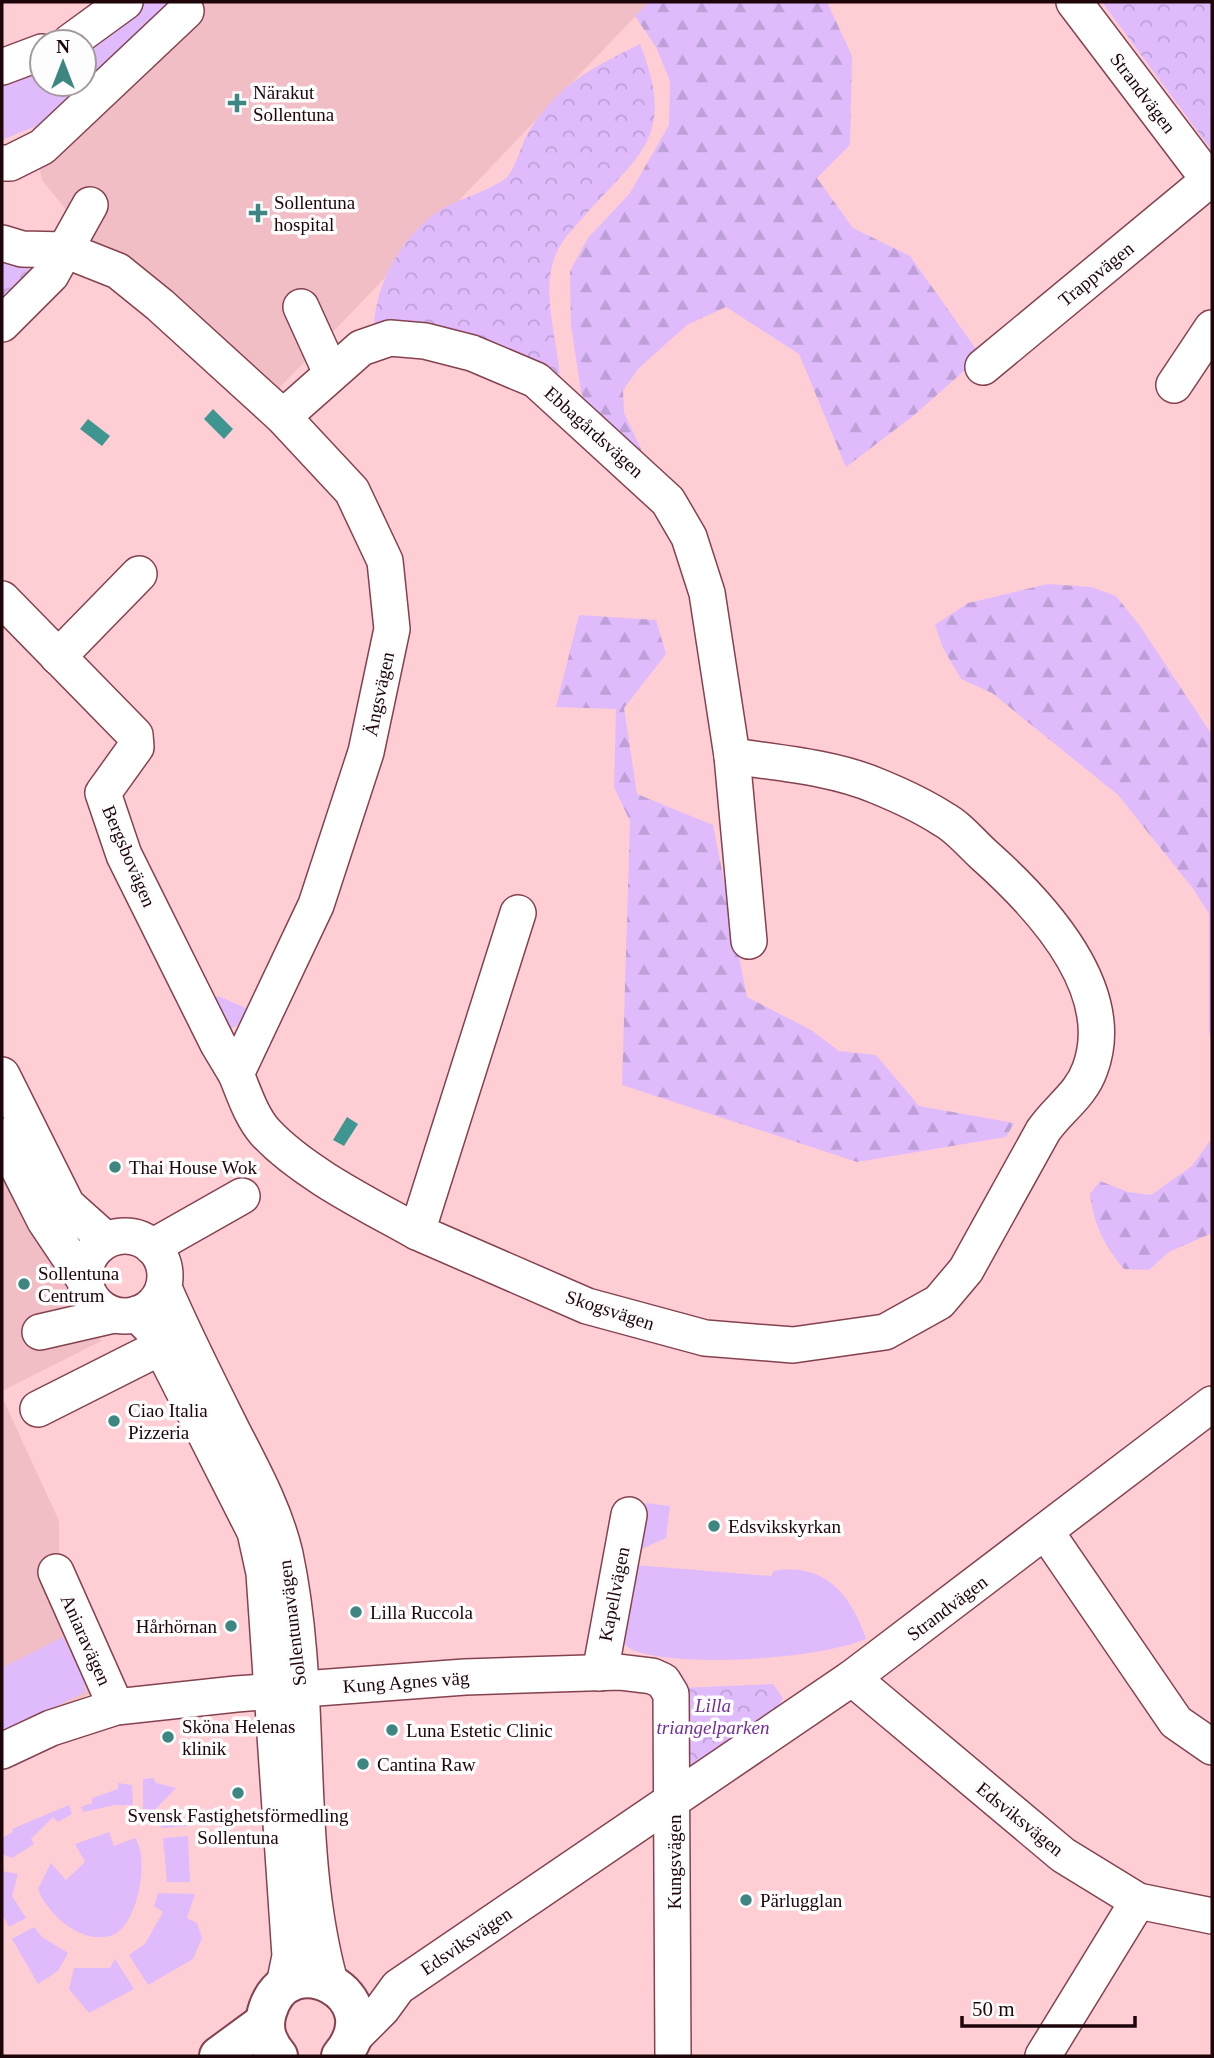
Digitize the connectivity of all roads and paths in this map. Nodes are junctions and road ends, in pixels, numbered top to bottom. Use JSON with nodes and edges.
{"nodes":[{"id":1,"x":125,"y":2,"type":"edge"},
{"id":2,"x":1074,"y":2,"type":"edge"},
{"id":3,"x":186,"y":11,"type":"dead end"},
{"id":4,"x":89,"y":28,"type":"edge"},
{"id":5,"x":28,"y":57,"type":"edge"},
{"id":6,"x":2,"y":67,"type":"edge"},
{"id":7,"x":2,"y":163,"type":"edge"},
{"id":8,"x":1211,"y":182,"type":"edge"},
{"id":9,"x":90,"y":205,"type":"dead end"},
{"id":10,"x":2,"y":243,"type":"edge"},
{"id":11,"x":65,"y":250,"type":"junction"},
{"id":12,"x":301,"y":306,"type":"dead end"},
{"id":13,"x":2,"y":324,"type":"edge"},
{"id":14,"x":1212,"y":328,"type":"edge"},
{"id":15,"x":983,"y":367,"type":"dead end"},
{"id":16,"x":331,"y":373,"type":"junction"},
{"id":17,"x":1174,"y":385,"type":"dead end"},
{"id":18,"x":283,"y":418,"type":"junction"},
{"id":19,"x":139,"y":574,"type":"dead end"},
{"id":20,"x":2,"y":599,"type":"edge"},
{"id":21,"x":58,"y":657,"type":"junction"},
{"id":22,"x":732,"y":756,"type":"junction"},
{"id":23,"x":518,"y":912,"type":"dead end"},
{"id":24,"x":749,"y":941,"type":"dead end"},
{"id":25,"x":236,"y":1074,"type":"junction"},
{"id":26,"x":2,"y":1075,"type":"edge"},
{"id":27,"x":2,"y":1136,"type":"edge"},
{"id":28,"x":242,"y":1196,"type":"dead end"},
{"id":29,"x":418,"y":1232,"type":"junction"},
{"id":30,"x":105,"y":1239,"type":"junction"},
{"id":31,"x":152,"y":1247,"type":"junction"},
{"id":32,"x":164,"y":1288,"type":"junction"},
{"id":33,"x":106,"y":1301,"type":"junction"},
{"id":34,"x":161,"y":1347,"type":"junction"},
{"id":35,"x":1212,"y":1404,"type":"edge"},
{"id":36,"x":38,"y":1409,"type":"dead end"},
{"id":37,"x":629,"y":1515,"type":"dead end"},
{"id":38,"x":1046,"y":1532,"type":"junction"},
{"id":39,"x":56,"y":1572,"type":"dead end"},
{"id":40,"x":600,"y":1673,"type":"junction"},
{"id":41,"x":652,"y":1676,"type":"joint"},
{"id":42,"x":852,"y":1678,"type":"junction"},
{"id":43,"x":287,"y":1691,"type":"junction"},
{"id":44,"x":116,"y":1707,"type":"junction"},
{"id":45,"x":1212,"y":1747,"type":"edge"},
{"id":46,"x":2,"y":1751,"type":"edge"},
{"id":47,"x":674,"y":1802,"type":"junction"},
{"id":48,"x":1138,"y":1901,"type":"junction"},
{"id":49,"x":1212,"y":1916,"type":"edge"},
{"id":50,"x":284,"y":1985,"type":"junction"},
{"id":51,"x":398,"y":1987,"type":"junction"},
{"id":52,"x":337,"y":1988,"type":"junction"},
{"id":53,"x":271,"y":2040,"type":"edge"},
{"id":54,"x":350,"y":2049,"type":"edge"},
{"id":55,"x":219,"y":2056,"type":"edge"},
{"id":56,"x":673,"y":2056,"type":"edge"},
{"id":57,"x":1043,"y":2056,"type":"edge"}],
"edges":[{"from":1,"to":4,"type":"street"},
{"from":2,"to":8,"type":"street","name":"Strandvägen"},
{"from":3,"to":7,"type":"street"},
{"from":5,"to":6,"type":"street"},
{"from":8,"to":15,"type":"street","name":"Trappvägen"},
{"from":9,"to":11,"type":"street"},
{"from":10,"to":11,"type":"street","name":"Ängsvägen"},
{"from":11,"to":13,"type":"street"},
{"from":11,"to":18,"type":"street","name":"Ängsvägen"},
{"from":12,"to":16,"type":"street"},
{"from":14,"to":17,"type":"street"},
{"from":16,"to":18,"type":"street","name":"Ebbagårdsvägen"},
{"from":16,"to":22,"type":"street","name":"Ebbagårdsvägen"},
{"from":18,"to":25,"type":"street","name":"Ängsvägen"},
{"from":19,"to":21,"type":"street"},
{"from":20,"to":21,"type":"street","name":"Bergsbovägen"},
{"from":21,"to":25,"type":"street","name":"Bergsbovägen"},
{"from":22,"to":24,"type":"street","name":"Ebbagårdsvägen"},
{"from":22,"to":29,"type":"street","name":"Skogsvägen"},
{"from":23,"to":29,"type":"street"},
{"from":25,"to":29,"type":"street"},
{"from":26,"to":30,"type":"street"},
{"from":27,"to":33,"type":"street","name":"Sollentunavägen"},
{"from":28,"to":31,"type":"street"},
{"from":30,"to":31,"type":"street"},
{"from":30,"to":33,"type":"street"},
{"from":31,"to":32,"type":"street"},
{"from":32,"to":33,"type":"street"},
{"from":32,"to":43,"type":"street","name":"Sollentunavägen"},
{"from":33,"to":34,"type":"street","name":"Sollentunavägen"},
{"from":34,"to":36,"type":"street"},
{"from":34,"to":43,"type":"street","name":"Sollentunavägen"},
{"from":35,"to":38,"type":"street","name":"Strandvägen"},
{"from":37,"to":40,"type":"street","name":"Kapellvägen"},
{"from":38,"to":42,"type":"street","name":"Strandvägen"},
{"from":38,"to":45,"type":"street"},
{"from":39,"to":44,"type":"street","name":"Aniaravägen"},
{"from":40,"to":41,"type":"street","name":"Kung Agnes väg"},
{"from":40,"to":43,"type":"street","name":"Kung Agnes väg"},
{"from":41,"to":47,"type":"street","name":"Kungsvägen"},
{"from":42,"to":47,"type":"street","name":"Strandvägen"},
{"from":42,"to":48,"type":"street","name":"Edsviksvägen"},
{"from":43,"to":44,"type":"street","name":"Kung Agnes väg"},
{"from":43,"to":50,"type":"street","name":"Sollentunavägen"},
{"from":43,"to":52,"type":"street","name":"Sollentunavägen"},
{"from":44,"to":46,"type":"street","name":"Kung Agnes väg"},
{"from":47,"to":51,"type":"street","name":"Edsviksvägen"},
{"from":47,"to":56,"type":"street","name":"Kungsvägen"},
{"from":48,"to":49,"type":"street","name":"Edsviksvägen"},
{"from":48,"to":57,"type":"street"},
{"from":50,"to":52,"type":"main road"},
{"from":50,"to":53,"type":"main road"},
{"from":51,"to":52,"type":"street","name":"Edsviksvägen"},
{"from":51,"to":54,"type":"street","name":"Edsviksvägen"},
{"from":52,"to":54,"type":"main road"},
{"from":53,"to":55,"type":"main road"}]}
